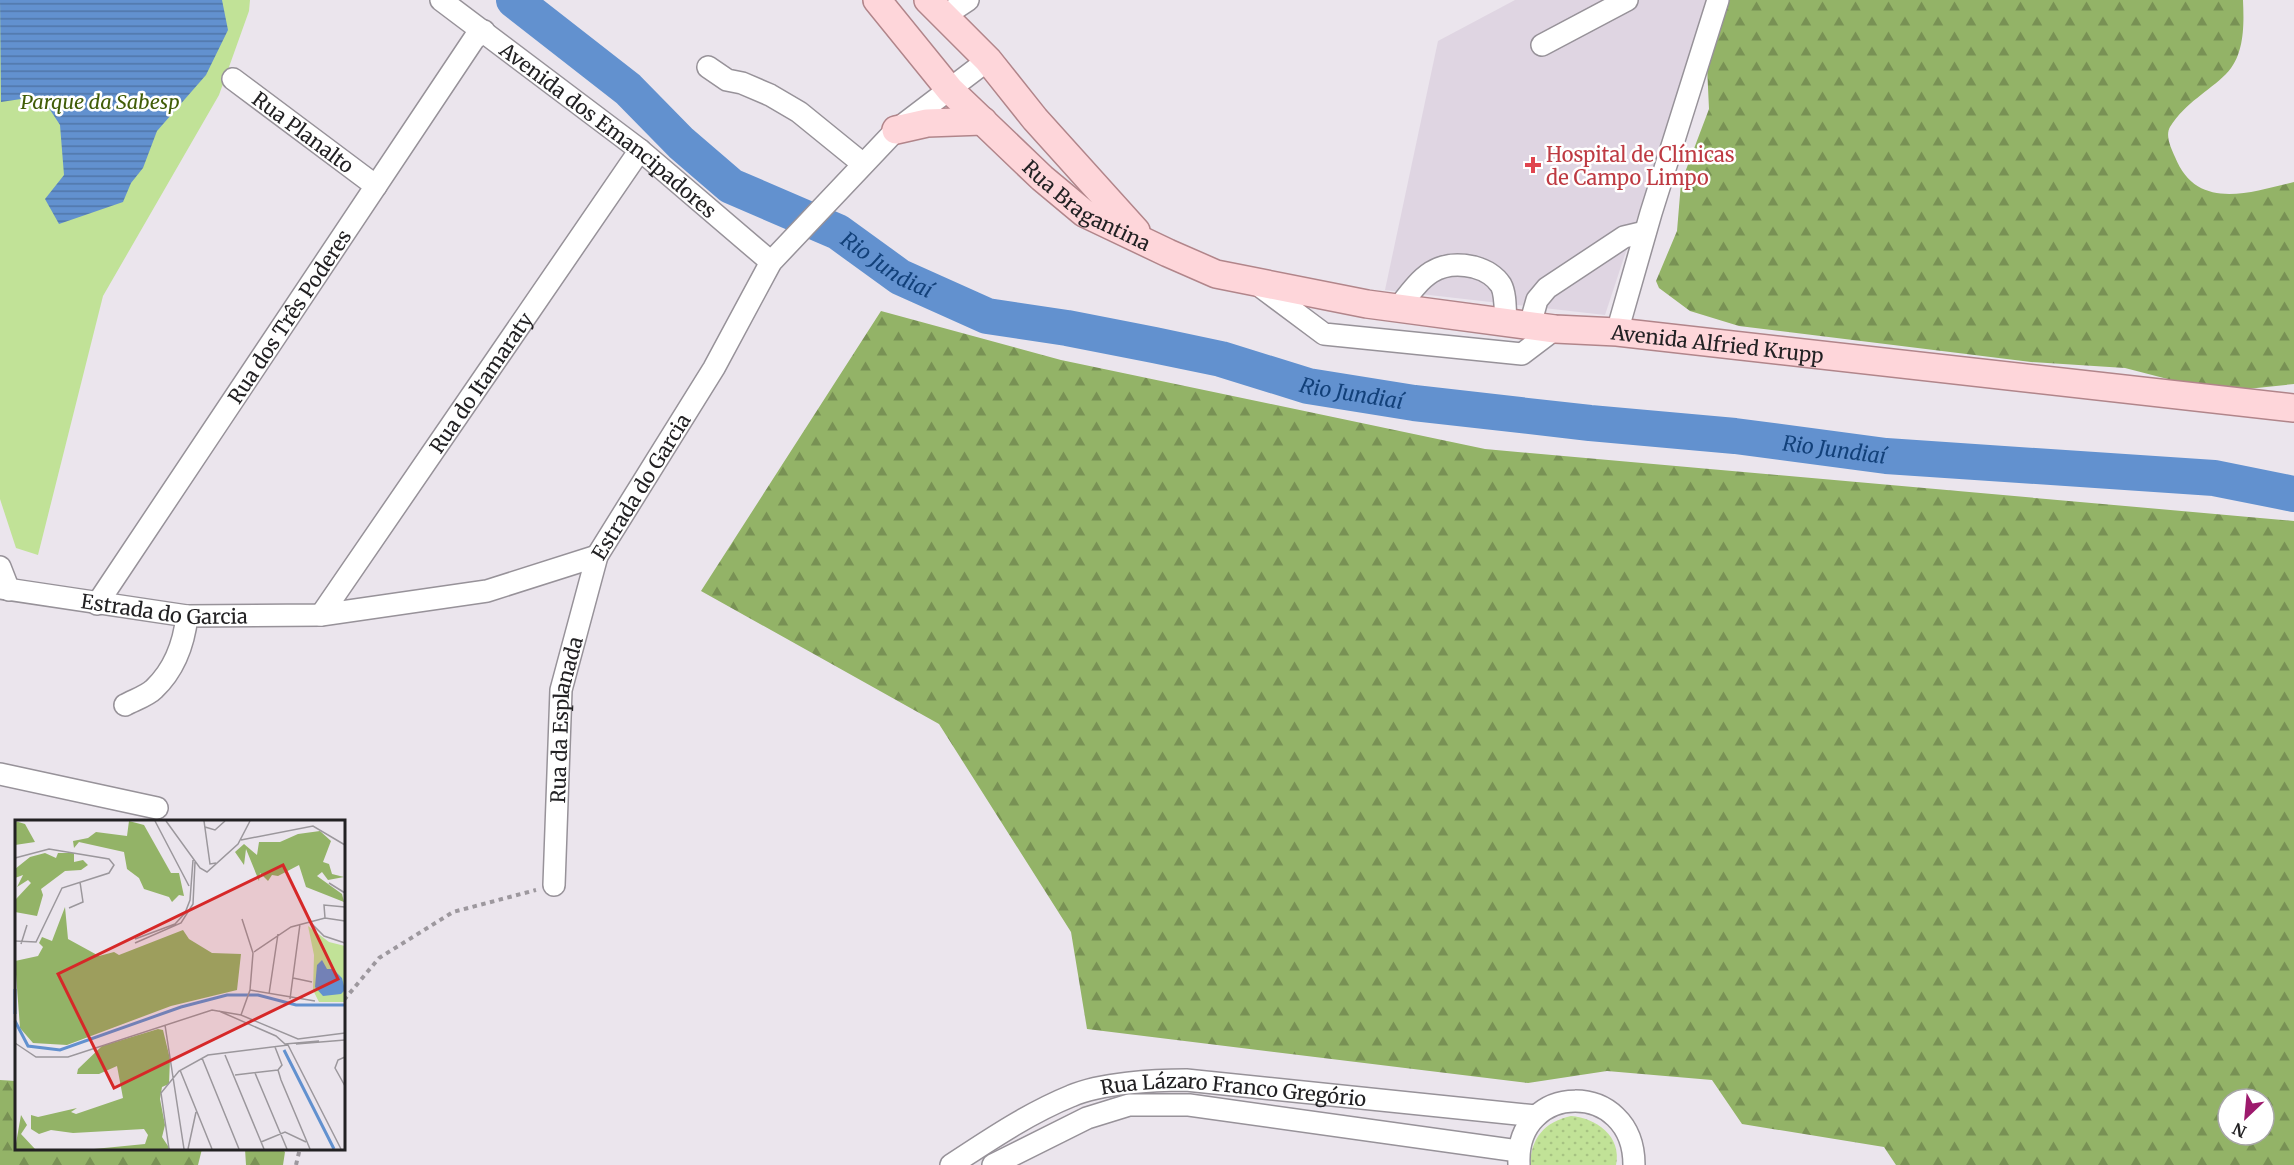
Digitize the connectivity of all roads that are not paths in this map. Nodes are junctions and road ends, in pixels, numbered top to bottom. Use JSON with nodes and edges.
{"nodes":[{"id":1,"x":441,"y":0,"type":"edge"},
{"id":2,"x":877,"y":0,"type":"edge"},
{"id":3,"x":968,"y":0,"type":"edge"},
{"id":4,"x":1627,"y":0,"type":"edge"},
{"id":5,"x":1718,"y":0,"type":"edge"},
{"id":6,"x":936,"y":8,"type":"edge"},
{"id":7,"x":483,"y":31,"type":"junction"},
{"id":8,"x":1542,"y":45,"type":"dead end"},
{"id":9,"x":988,"y":60,"type":"junction"},
{"id":10,"x":708,"y":67,"type":"dead end"},
{"id":11,"x":233,"y":79,"type":"dead end"},
{"id":12,"x":950,"y":90,"type":"junction"},
{"id":13,"x":983,"y":121,"type":"junction"},
{"id":14,"x":897,"y":130,"type":"junction"},
{"id":15,"x":640,"y":150,"type":"junction"},
{"id":16,"x":863,"y":164,"type":"junction"},
{"id":17,"x":376,"y":186,"type":"junction"},
{"id":18,"x":1645,"y":232,"type":"junction"},
{"id":19,"x":1148,"y":243,"type":"junction"},
{"id":20,"x":771,"y":262,"type":"junction"},
{"id":21,"x":1257,"y":284,"type":"junction"},
{"id":22,"x":1398,"y":308,"type":"junction"},
{"id":23,"x":1531,"y":326,"type":"junction"},
{"id":24,"x":1617,"y":332,"type":"junction"},
{"id":25,"x":2294,"y":408,"type":"edge"},
{"id":26,"x":597,"y":556,"type":"junction"},
{"id":27,"x":0,"y":567,"type":"edge"},
{"id":28,"x":4,"y":589,"type":"edge"},
{"id":29,"x":97,"y":604,"type":"junction"},
{"id":30,"x":321,"y":615,"type":"junction"},
{"id":31,"x":187,"y":616,"type":"junction"},
{"id":32,"x":125,"y":705,"type":"dead end"},
{"id":33,"x":0,"y":774,"type":"edge"},
{"id":34,"x":157,"y":808,"type":"dead end"},
{"id":35,"x":554,"y":885,"type":"road end"},
{"id":36,"x":1536,"y":1116,"type":"junction"},
{"id":37,"x":995,"y":1137,"type":"junction"},
{"id":38,"x":1518,"y":1158,"type":"edge"},
{"id":39,"x":998,"y":1162,"type":"edge"},
{"id":40,"x":951,"y":1165,"type":"edge"},
{"id":41,"x":1634,"y":1165,"type":"edge"}],
"edges":[{"from":1,"to":7,"type":"street","name":"Avenida dos Emancipadores"},
{"from":2,"to":12,"type":"main road","name":"Rua Bragantina"},
{"from":3,"to":6,"type":"street"},
{"from":4,"to":8,"type":"street"},
{"from":5,"to":18,"type":"street"},
{"from":6,"to":9,"type":"main road","name":"Rua Bragantina"},
{"from":7,"to":15,"type":"street","name":"Avenida dos Emancipadores"},
{"from":7,"to":17,"type":"street","name":"Rua dos Três Poderes"},
{"from":9,"to":12,"type":"street","name":"Estrada do Garcia"},
{"from":9,"to":19,"type":"main road","name":"Rua Bragantina"},
{"from":10,"to":16,"type":"street"},
{"from":11,"to":17,"type":"street","name":"Rua Planalto"},
{"from":12,"to":13,"type":"main road","name":"Rua Bragantina"},
{"from":12,"to":14,"type":"street","name":"Estrada do Garcia"},
{"from":13,"to":14,"type":"main road"},
{"from":13,"to":19,"type":"main road","name":"Rua Bragantina"},
{"from":14,"to":16,"type":"street","name":"Estrada do Garcia"},
{"from":15,"to":20,"type":"street","name":"Avenida dos Emancipadores"},
{"from":15,"to":30,"type":"street","name":"Rua do Itamaraty"},
{"from":16,"to":20,"type":"street","name":"Estrada do Garcia"},
{"from":17,"to":29,"type":"street","name":"Rua dos Três Poderes"},
{"from":18,"to":23,"type":"street"},
{"from":18,"to":24,"type":"street"},
{"from":19,"to":21,"type":"main road","name":"Avenida Alfried Krupp"},
{"from":20,"to":26,"type":"street","name":"Estrada do Garcia"},
{"from":21,"to":22,"type":"main road","name":"Avenida Alfried Krupp"},
{"from":21,"to":23,"type":"street"},
{"from":22,"to":23,"type":"main road","name":"Avenida Alfried Krupp"},
{"from":22,"to":23,"type":"street"},
{"from":23,"to":24,"type":"main road","name":"Avenida Alfried Krupp"},
{"from":24,"to":25,"type":"main road","name":"Avenida Alfried Krupp"},
{"from":26,"to":30,"type":"street","name":"Estrada do Garcia"},
{"from":26,"to":35,"type":"street","name":"Rua da Esplanada"},
{"from":27,"to":28,"type":"street"},
{"from":28,"to":29,"type":"street","name":"Estrada do Garcia"},
{"from":29,"to":31,"type":"street","name":"Estrada do Garcia"},
{"from":30,"to":31,"type":"street","name":"Estrada do Garcia"},
{"from":31,"to":32,"type":"street"},
{"from":33,"to":34,"type":"street"},
{"from":36,"to":37,"type":"street","name":"Rua Lázaro Franco Gregório"},
{"from":36,"to":38,"type":"street","name":"Rua Lázaro Franco Gregório"},
{"from":36,"to":41,"type":"street"},
{"from":37,"to":39,"type":"street"},
{"from":37,"to":40,"type":"street","name":"Rua Lázaro Franco Gregório"},
{"from":38,"to":39,"type":"street","name":"Rua Lázaro Franco Gregório"}]}
